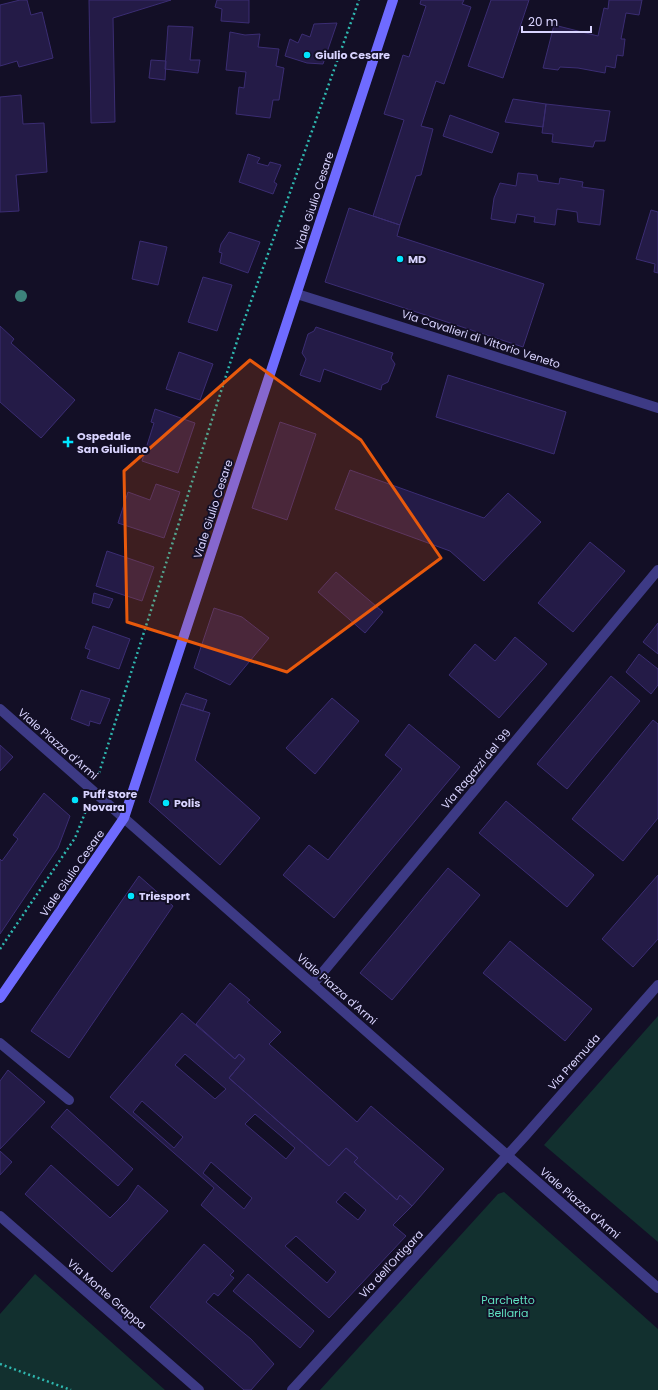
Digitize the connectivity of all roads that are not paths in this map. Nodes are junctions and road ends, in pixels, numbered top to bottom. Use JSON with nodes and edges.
{"nodes":[{"id":1,"x":393,"y":0,"type":"edge"},
{"id":2,"x":297,"y":294,"type":"junction"},
{"id":3,"x":658,"y":408,"type":"edge"},
{"id":4,"x":658,"y":570,"type":"edge"},
{"id":5,"x":0,"y":709,"type":"edge"},
{"id":6,"x":124,"y":818,"type":"junction"},
{"id":7,"x":313,"y":984,"type":"junction"},
{"id":8,"x":658,"y":985,"type":"edge"},
{"id":9,"x":0,"y":998,"type":"edge"},
{"id":10,"x":0,"y":1043,"type":"edge"},
{"id":11,"x":69,"y":1100,"type":"dead end"},
{"id":12,"x":507,"y":1155,"type":"junction"},
{"id":13,"x":0,"y":1216,"type":"edge"},
{"id":14,"x":658,"y":1288,"type":"edge"},
{"id":15,"x":199,"y":1390,"type":"edge"},
{"id":16,"x":292,"y":1390,"type":"edge"}],
"edges":[{"from":1,"to":2,"type":"main road","name":"Viale Giulio Cesare"},
{"from":2,"to":3,"type":"street","name":"Via Cavalieri di Vittorio Veneto"},
{"from":2,"to":6,"type":"main road","name":"Viale Giulio Cesare"},
{"from":4,"to":7,"type":"street","name":"Via Ragazzi del '99"},
{"from":5,"to":6,"type":"street","name":"Viale Piazza d'Armi"},
{"from":6,"to":7,"type":"street","name":"Viale Piazza d'Armi"},
{"from":6,"to":9,"type":"main road","name":"Viale Giulio Cesare"},
{"from":7,"to":12,"type":"street","name":"Viale Piazza d'Armi"},
{"from":8,"to":12,"type":"street","name":"Via Premuda"},
{"from":10,"to":11,"type":"street"},
{"from":12,"to":14,"type":"street","name":"Viale Piazza d'Armi"},
{"from":12,"to":16,"type":"street","name":"Via dell'Ortigara"},
{"from":13,"to":15,"type":"street","name":"Via Monte Grappa"}]}
